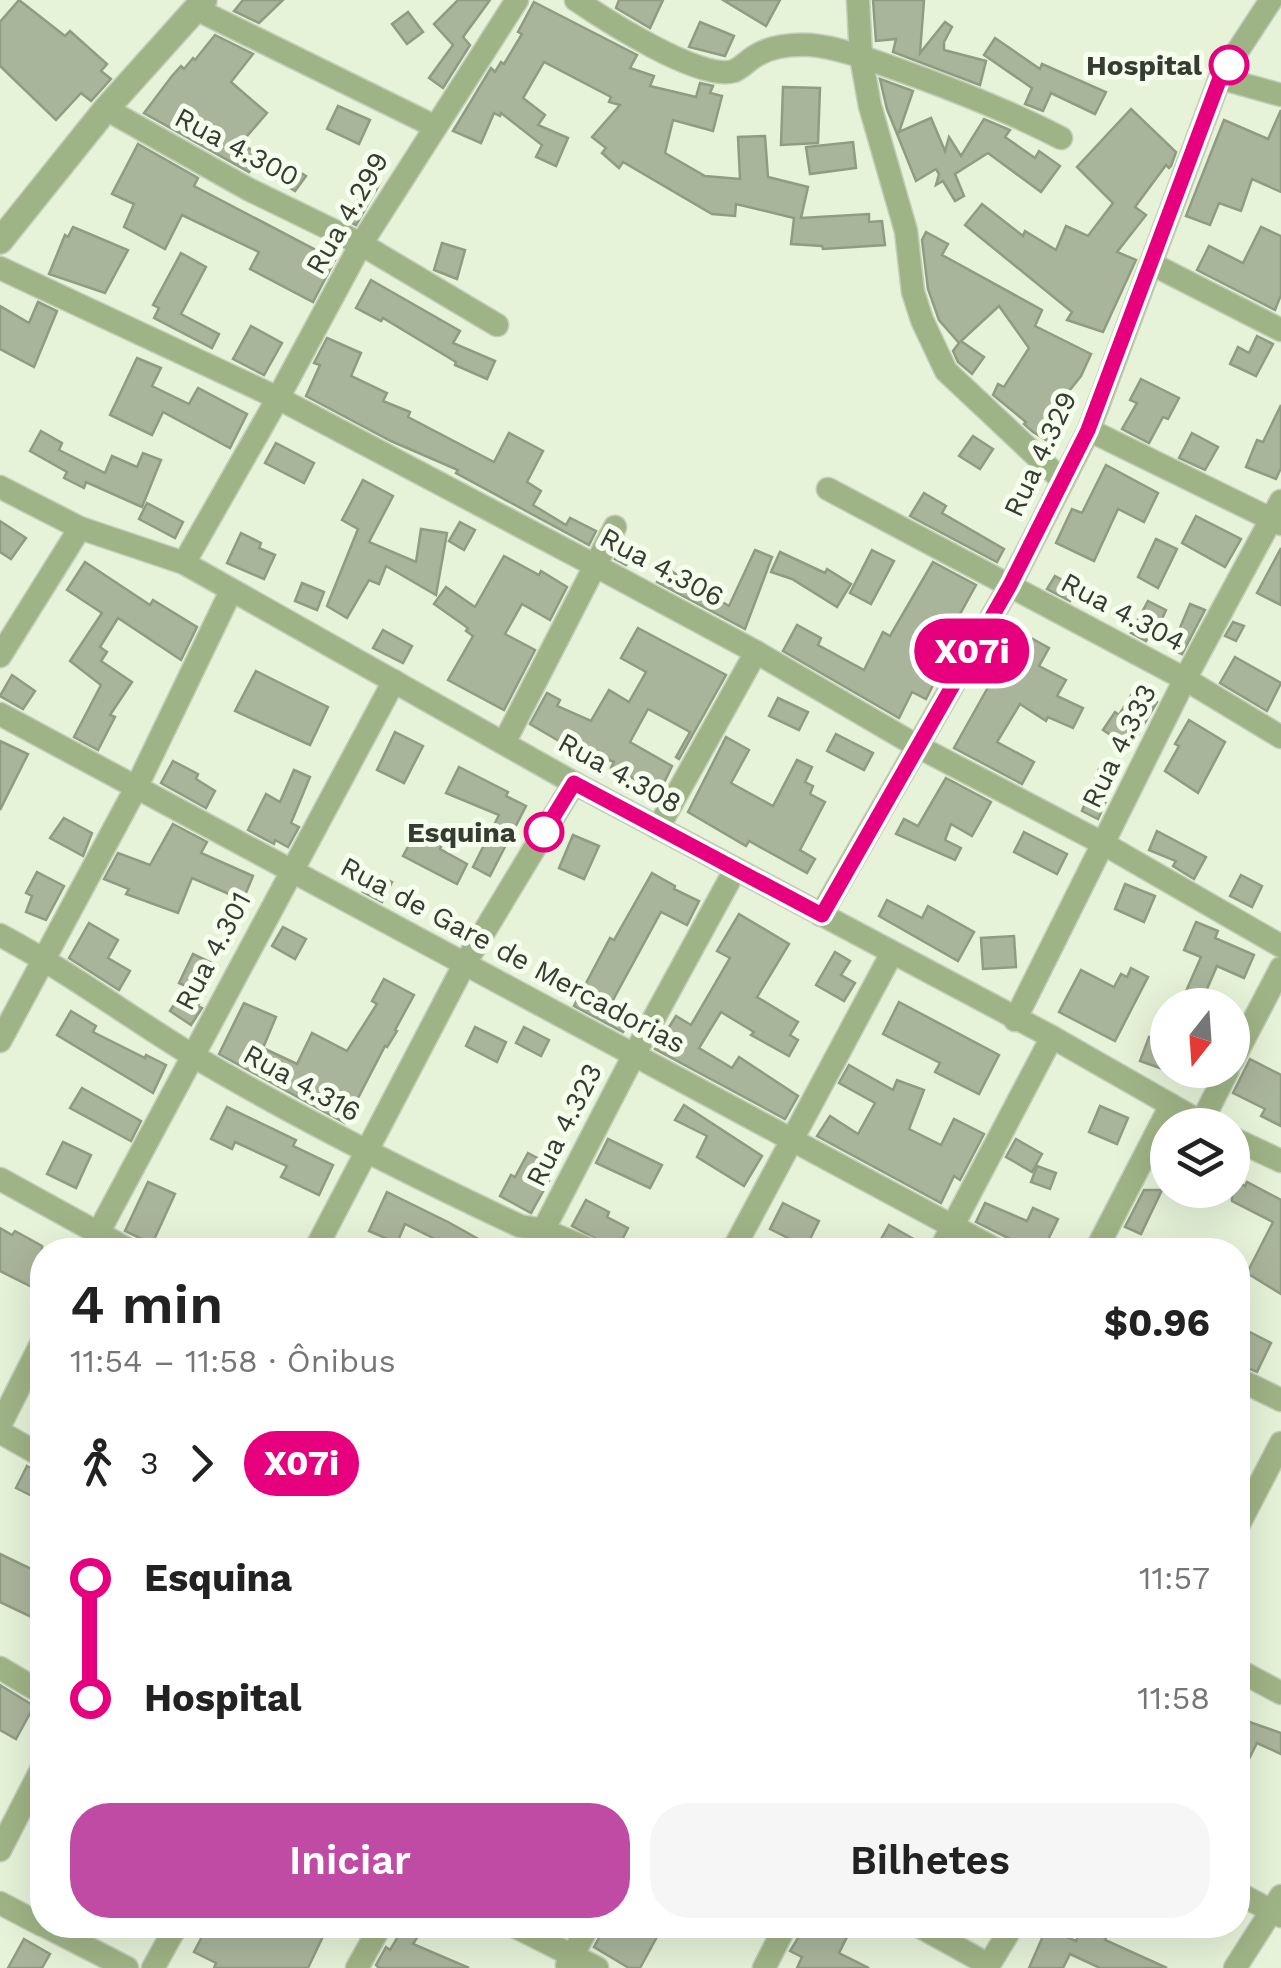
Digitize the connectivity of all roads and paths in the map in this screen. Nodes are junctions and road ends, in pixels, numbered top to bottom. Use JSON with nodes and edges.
{"nodes":[{"id":1,"x":517,"y":0,"type":"edge"},
{"id":2,"x":576,"y":0,"type":"edge"},
{"id":3,"x":858,"y":0,"type":"edge"},
{"id":4,"x":1271,"y":0,"type":"edge"},
{"id":5,"x":200,"y":4,"type":"edge"},
{"id":6,"x":861,"y":57,"type":"junction"},
{"id":7,"x":1225,"y":71,"type":"junction"},
{"id":8,"x":1281,"y":94,"type":"edge"},
{"id":9,"x":106,"y":109,"type":"junction"},
{"id":10,"x":434,"y":126,"type":"junction"},
{"id":11,"x":1062,"y":138,"type":"dead end"},
{"id":12,"x":0,"y":240,"type":"edge"},
{"id":13,"x":361,"y":244,"type":"junction"},
{"id":14,"x":1152,"y":264,"type":"junction"},
{"id":15,"x":0,"y":268,"type":"edge"},
{"id":16,"x":497,"y":325,"type":"dead end"},
{"id":17,"x":1281,"y":330,"type":"edge"},
{"id":18,"x":278,"y":398,"type":"junction"},
{"id":19,"x":1088,"y":430,"type":"junction"},
{"id":20,"x":1063,"y":481,"type":"junction"},
{"id":21,"x":0,"y":486,"type":"edge"},
{"id":22,"x":828,"y":489,"type":"dead end"},
{"id":23,"x":1278,"y":514,"type":"edge"},
{"id":24,"x":615,"y":526,"type":"dead end"},
{"id":25,"x":80,"y":528,"type":"junction"},
{"id":26,"x":184,"y":564,"type":"junction"},
{"id":27,"x":596,"y":566,"type":"junction"},
{"id":28,"x":1010,"y":585,"type":"junction"},
{"id":29,"x":231,"y":590,"type":"junction"},
{"id":30,"x":756,"y":652,"type":"junction"},
{"id":31,"x":0,"y":656,"type":"edge"},
{"id":32,"x":1185,"y":679,"type":"junction"},
{"id":33,"x":394,"y":681,"type":"junction"},
{"id":34,"x":0,"y":714,"type":"edge"},
{"id":35,"x":1281,"y":737,"type":"edge"},
{"id":36,"x":504,"y":743,"type":"junction"},
{"id":37,"x":917,"y":746,"type":"junction"},
{"id":38,"x":574,"y":783,"type":"junction"},
{"id":39,"x":136,"y":788,"type":"junction"},
{"id":40,"x":658,"y":828,"type":"junction"},
{"id":41,"x":1104,"y":844,"type":"junction"},
{"id":42,"x":734,"y":870,"type":"junction"},
{"id":43,"x":289,"y":871,"type":"junction"},
{"id":44,"x":822,"y":915,"type":"junction"},
{"id":45,"x":0,"y":936,"type":"edge"},
{"id":46,"x":1281,"y":946,"type":"edge"},
{"id":47,"x":892,"y":953,"type":"junction"},
{"id":48,"x":45,"y":959,"type":"junction"},
{"id":49,"x":464,"y":965,"type":"junction"},
{"id":50,"x":1281,"y":968,"type":"edge"},
{"id":51,"x":1015,"y":1020,"type":"junction"},
{"id":52,"x":1250,"y":1027,"type":"edge"},
{"id":53,"x":1052,"y":1037,"type":"junction"},
{"id":54,"x":0,"y":1041,"type":"edge"},
{"id":55,"x":635,"y":1053,"type":"junction"},
{"id":56,"x":192,"y":1056,"type":"junction"},
{"id":57,"x":1171,"y":1105,"type":"junction"},
{"id":58,"x":1176,"y":1108,"type":"edge"},
{"id":59,"x":794,"y":1138,"type":"junction"},
{"id":60,"x":1250,"y":1146,"type":"edge"},
{"id":61,"x":366,"y":1154,"type":"junction"},
{"id":62,"x":1281,"y":1161,"type":"edge"},
{"id":63,"x":0,"y":1179,"type":"edge"},
{"id":64,"x":954,"y":1226,"type":"junction"},
{"id":65,"x":88,"y":1238,"type":"edge"},
{"id":66,"x":95,"y":1238,"type":"edge"},
{"id":67,"x":321,"y":1238,"type":"edge"},
{"id":68,"x":535,"y":1238,"type":"edge"},
{"id":69,"x":539,"y":1238,"type":"edge"},
{"id":70,"x":740,"y":1238,"type":"edge"},
{"id":71,"x":947,"y":1238,"type":"edge"},
{"id":72,"x":976,"y":1238,"type":"edge"},
{"id":73,"x":1102,"y":1238,"type":"edge"},
{"id":74,"x":30,"y":1367,"type":"edge"},
{"id":75,"x":1250,"y":1385,"type":"edge"},
{"id":76,"x":1281,"y":1400,"type":"edge"},
{"id":77,"x":0,"y":1429,"type":"edge"},
{"id":78,"x":30,"y":1448,"type":"edge"},
{"id":79,"x":1278,"y":1457,"type":"edge"},
{"id":80,"x":1250,"y":1505,"type":"edge"},
{"id":81,"x":0,"y":1668,"type":"edge"},
{"id":82,"x":1250,"y":1676,"type":"edge"},
{"id":83,"x":30,"y":1686,"type":"edge"},
{"id":84,"x":1281,"y":1693,"type":"edge"},
{"id":85,"x":30,"y":1791,"type":"edge"},
{"id":86,"x":0,"y":1850,"type":"edge"},
{"id":87,"x":1250,"y":1897,"type":"edge"},
{"id":88,"x":0,"y":1903,"type":"edge"},
{"id":89,"x":1277,"y":1907,"type":"edge"},
{"id":90,"x":30,"y":1918,"type":"edge"},
{"id":91,"x":68,"y":1938,"type":"edge"},
{"id":92,"x":170,"y":1938,"type":"edge"},
{"id":93,"x":374,"y":1938,"type":"edge"},
{"id":94,"x":532,"y":1938,"type":"edge"},
{"id":95,"x":582,"y":1938,"type":"edge"},
{"id":96,"x":779,"y":1938,"type":"edge"},
{"id":97,"x":939,"y":1938,"type":"edge"},
{"id":98,"x":1006,"y":1938,"type":"edge"},
{"id":99,"x":570,"y":1962,"type":"edge"},
{"id":100,"x":988,"y":1967,"type":"edge"},
{"id":101,"x":127,"y":1968,"type":"edge"},
{"id":102,"x":153,"y":1968,"type":"edge"},
{"id":103,"x":358,"y":1968,"type":"edge"},
{"id":104,"x":598,"y":1968,"type":"edge"},
{"id":105,"x":764,"y":1968,"type":"edge"},
{"id":106,"x":1235,"y":1968,"type":"edge"}],
"edges":[{"from":1,"to":10,"type":"street","name":"Rua 4.299"},
{"from":2,"to":6,"type":"street"},
{"from":3,"to":6,"type":"street"},
{"from":4,"to":7,"type":"street","name":"Rua 4.329"},
{"from":5,"to":9,"type":"street"},
{"from":5,"to":10,"type":"street"},
{"from":6,"to":11,"type":"street"},
{"from":6,"to":20,"type":"street"},
{"from":7,"to":8,"type":"street"},
{"from":7,"to":14,"type":"street","name":"Rua 4.329"},
{"from":9,"to":12,"type":"street"},
{"from":9,"to":13,"type":"street","name":"Rua 4.300"},
{"from":10,"to":13,"type":"street","name":"Rua 4.299"},
{"from":13,"to":16,"type":"street","name":"Rua 4.300"},
{"from":13,"to":18,"type":"street","name":"Rua 4.299"},
{"from":14,"to":17,"type":"street"},
{"from":14,"to":19,"type":"street","name":"Rua 4.329"},
{"from":15,"to":18,"type":"street","name":"Rua 4.306"},
{"from":18,"to":26,"type":"street","name":"Rua 4.299"},
{"from":18,"to":27,"type":"street","name":"Rua 4.306"},
{"from":19,"to":20,"type":"street","name":"Rua 4.329"},
{"from":19,"to":23,"type":"street"},
{"from":20,"to":28,"type":"street","name":"Rua 4.329"},
{"from":21,"to":25,"type":"street","name":"Rua 4.308"},
{"from":22,"to":28,"type":"street","name":"Rua 4.304"},
{"from":23,"to":32,"type":"street","name":"Rua 4.333"},
{"from":24,"to":27,"type":"street"},
{"from":25,"to":26,"type":"street","name":"Rua 4.308"},
{"from":25,"to":31,"type":"street"},
{"from":26,"to":29,"type":"street","name":"Rua 4.308"},
{"from":27,"to":30,"type":"street","name":"Rua 4.306"},
{"from":27,"to":36,"type":"street"},
{"from":28,"to":32,"type":"street","name":"Rua 4.304"},
{"from":28,"to":37,"type":"street","name":"Rua 4.329"},
{"from":29,"to":33,"type":"street","name":"Rua 4.308"},
{"from":29,"to":39,"type":"street"},
{"from":30,"to":37,"type":"street","name":"Rua 4.306"},
{"from":30,"to":40,"type":"street"},
{"from":32,"to":35,"type":"street","name":"Rua 4.304"},
{"from":32,"to":41,"type":"street","name":"Rua 4.333"},
{"from":33,"to":36,"type":"street","name":"Rua 4.308"},
{"from":33,"to":43,"type":"street","name":"Rua 4.301"},
{"from":34,"to":39,"type":"street","name":"Rua de Gare de Mercadorias"},
{"from":36,"to":38,"type":"street","name":"Rua 4.308"},
{"from":37,"to":41,"type":"street","name":"Rua 4.306"},
{"from":37,"to":44,"type":"street","name":"Rua 4.329"},
{"from":38,"to":40,"type":"street","name":"Rua 4.308"},
{"from":38,"to":49,"type":"street"},
{"from":39,"to":43,"type":"street","name":"Rua de Gare de Mercadorias"},
{"from":39,"to":48,"type":"street"},
{"from":40,"to":42,"type":"street","name":"Rua 4.308"},
{"from":41,"to":46,"type":"street","name":"Rua 4.306"},
{"from":41,"to":51,"type":"street","name":"Rua 4.333"},
{"from":42,"to":44,"type":"street","name":"Rua 4.308"},
{"from":42,"to":55,"type":"street","name":"Rua 4.323"},
{"from":43,"to":49,"type":"street","name":"Rua de Gare de Mercadorias"},
{"from":43,"to":56,"type":"street","name":"Rua 4.301"},
{"from":44,"to":47,"type":"street","name":"Rua 4.308"},
{"from":45,"to":48,"type":"street","name":"Rua 4.316"},
{"from":47,"to":51,"type":"street","name":"Rua 4.308"},
{"from":47,"to":59,"type":"street"},
{"from":48,"to":54,"type":"street"},
{"from":48,"to":56,"type":"street","name":"Rua 4.316"},
{"from":49,"to":55,"type":"street","name":"Rua de Gare de Mercadorias"},
{"from":49,"to":61,"type":"street"},
{"from":50,"to":52,"type":"street"},
{"from":51,"to":53,"type":"street","name":"Rua 4.308"},
{"from":53,"to":57,"type":"street","name":"Rua 4.308"},
{"from":53,"to":64,"type":"street"},
{"from":55,"to":59,"type":"street","name":"Rua de Gare de Mercadorias"},
{"from":55,"to":69,"type":"street","name":"Rua 4.323"},
{"from":56,"to":61,"type":"street","name":"Rua 4.316"},
{"from":56,"to":66,"type":"street","name":"Rua 4.301"},
{"from":57,"to":58,"type":"street","name":"Rua 4.308"},
{"from":57,"to":73,"type":"street"},
{"from":59,"to":64,"type":"street","name":"Rua de Gare de Mercadorias"},
{"from":59,"to":70,"type":"street"},
{"from":60,"to":62,"type":"street"},
{"from":61,"to":67,"type":"street"},
{"from":61,"to":68,"type":"street","name":"Rua 4.316"},
{"from":63,"to":65,"type":"street"},
{"from":64,"to":71,"type":"street"},
{"from":64,"to":72,"type":"street","name":"Rua de Gare de Mercadorias"},
{"from":74,"to":77,"type":"street"},
{"from":75,"to":76,"type":"street"},
{"from":77,"to":78,"type":"street"},
{"from":79,"to":80,"type":"street"},
{"from":81,"to":83,"type":"street"},
{"from":82,"to":84,"type":"street"},
{"from":85,"to":86,"type":"street"},
{"from":87,"to":89,"type":"street"},
{"from":88,"to":90,"type":"street"},
{"from":89,"to":106,"type":"street"},
{"from":91,"to":101,"type":"street"},
{"from":92,"to":102,"type":"street"},
{"from":93,"to":103,"type":"street"},
{"from":94,"to":99,"type":"street"},
{"from":95,"to":99,"type":"street"},
{"from":96,"to":105,"type":"street"},
{"from":97,"to":100,"type":"street"},
{"from":98,"to":100,"type":"street"},
{"from":99,"to":104,"type":"street"}]}
